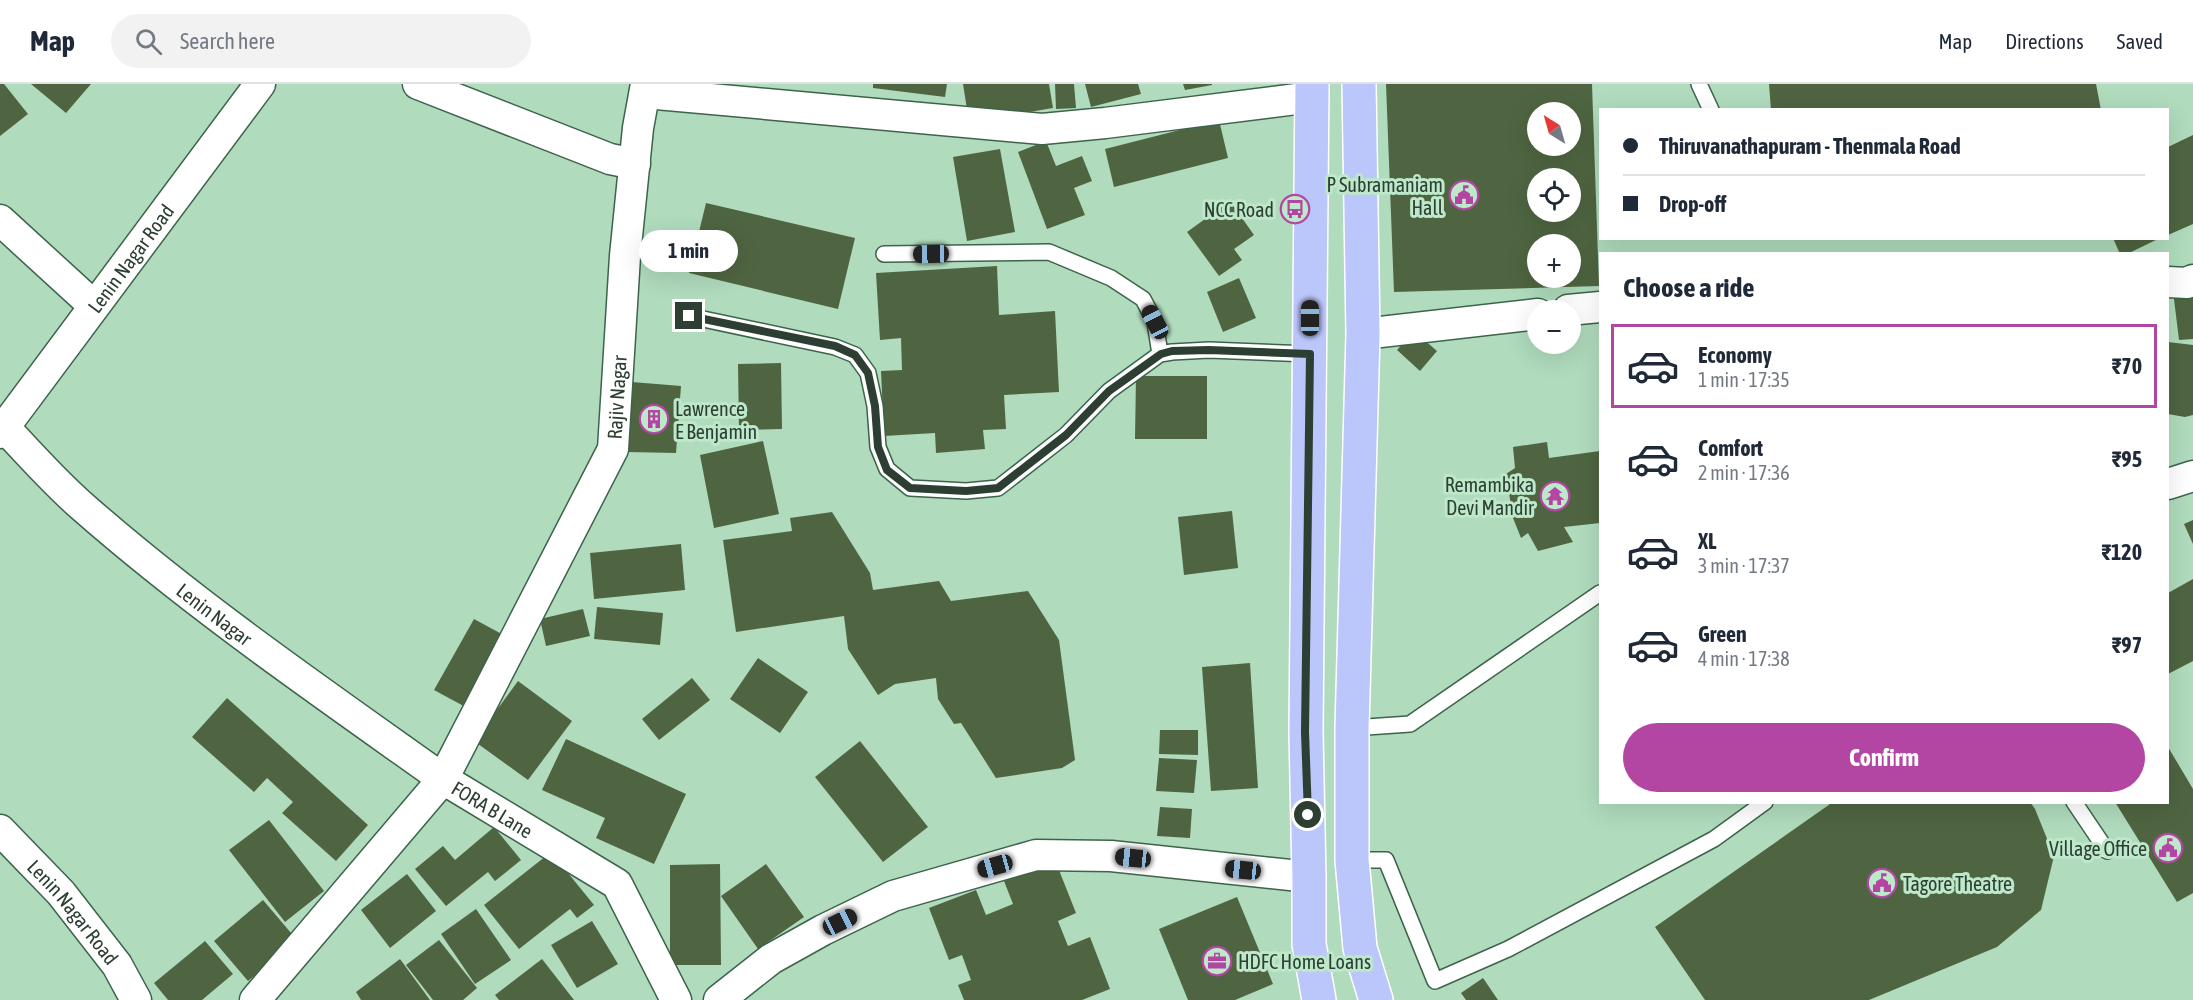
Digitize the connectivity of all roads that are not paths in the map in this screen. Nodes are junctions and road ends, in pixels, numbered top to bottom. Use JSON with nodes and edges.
{"nodes":[{"id":1,"x":260,"y":84,"type":"edge"},
{"id":2,"x":418,"y":84,"type":"edge"},
{"id":3,"x":1359,"y":84,"type":"edge"},
{"id":4,"x":1700,"y":84,"type":"edge"},
{"id":5,"x":639,"y":87,"type":"edge"},
{"id":6,"x":1311,"y":90,"type":"edge"},
{"id":7,"x":1711,"y":108,"type":"edge"},
{"id":8,"x":635,"y":164,"type":"junction"},
{"id":9,"x":0,"y":220,"type":"edge"},
{"id":10,"x":884,"y":255,"type":"dead end"},
{"id":11,"x":2193,"y":280,"type":"edge"},
{"id":12,"x":2169,"y":282,"type":"edge"},
{"id":13,"x":94,"y":306,"type":"junction"},
{"id":14,"x":1599,"y":307,"type":"edge"},
{"id":15,"x":1581,"y":309,"type":"edge"},
{"id":16,"x":1527,"y":315,"type":"edge"},
{"id":17,"x":689,"y":316,"type":"dead end"},
{"id":18,"x":1363,"y":334,"type":"junction"},
{"id":19,"x":1161,"y":354,"type":"junction"},
{"id":20,"x":1310,"y":354,"type":"junction"},
{"id":21,"x":5,"y":416,"type":"edge"},
{"id":22,"x":2193,"y":476,"type":"edge"},
{"id":23,"x":2169,"y":484,"type":"edge"},
{"id":24,"x":1599,"y":594,"type":"edge"},
{"id":25,"x":1352,"y":728,"type":"junction"},
{"id":26,"x":443,"y":779,"type":"junction"},
{"id":27,"x":1762,"y":804,"type":"edge"},
{"id":28,"x":2075,"y":804,"type":"edge"},
{"id":29,"x":0,"y":830,"type":"edge"},
{"id":30,"x":2107,"y":852,"type":"dead end"},
{"id":31,"x":1352,"y":860,"type":"junction"},
{"id":32,"x":1310,"y":877,"type":"junction"},
{"id":33,"x":1311,"y":997,"type":"edge"},
{"id":34,"x":136,"y":1000,"type":"edge"},
{"id":35,"x":255,"y":1000,"type":"edge"},
{"id":36,"x":676,"y":1000,"type":"edge"},
{"id":37,"x":719,"y":1000,"type":"edge"},
{"id":38,"x":1376,"y":1000,"type":"edge"}],
"edges":[{"from":1,"to":13,"type":"street","name":"Lenin Nagar Road"},
{"from":2,"to":8,"type":"street"},
{"from":3,"to":18,"type":"main road"},
{"from":4,"to":7,"type":"lane"},
{"from":5,"to":6,"type":"street"},
{"from":5,"to":8,"type":"street","name":"Rajiv Nagar"},
{"from":6,"to":20,"type":"main road"},
{"from":8,"to":26,"type":"street","name":"Rajiv Nagar"},
{"from":9,"to":13,"type":"street"},
{"from":10,"to":19,"type":"lane"},
{"from":11,"to":12,"type":"street"},
{"from":13,"to":21,"type":"street","name":"Lenin Nagar Road"},
{"from":14,"to":15,"type":"street"},
{"from":16,"to":18,"type":"street"},
{"from":17,"to":19,"type":"lane"},
{"from":18,"to":25,"type":"main road"},
{"from":19,"to":20,"type":"lane"},
{"from":20,"to":32,"type":"main road"},
{"from":21,"to":26,"type":"street","name":"Lenin Nagar"},
{"from":22,"to":23,"type":"street"},
{"from":24,"to":25,"type":"lane"},
{"from":25,"to":31,"type":"main road"},
{"from":26,"to":35,"type":"street","name":"FORA B Lane"},
{"from":26,"to":36,"type":"street","name":"FORA B Lane"},
{"from":27,"to":31,"type":"lane"},
{"from":28,"to":30,"type":"lane"},
{"from":29,"to":34,"type":"street","name":"Lenin Nagar Road"},
{"from":31,"to":38,"type":"main road"},
{"from":32,"to":33,"type":"main road"},
{"from":32,"to":37,"type":"street"}]}
